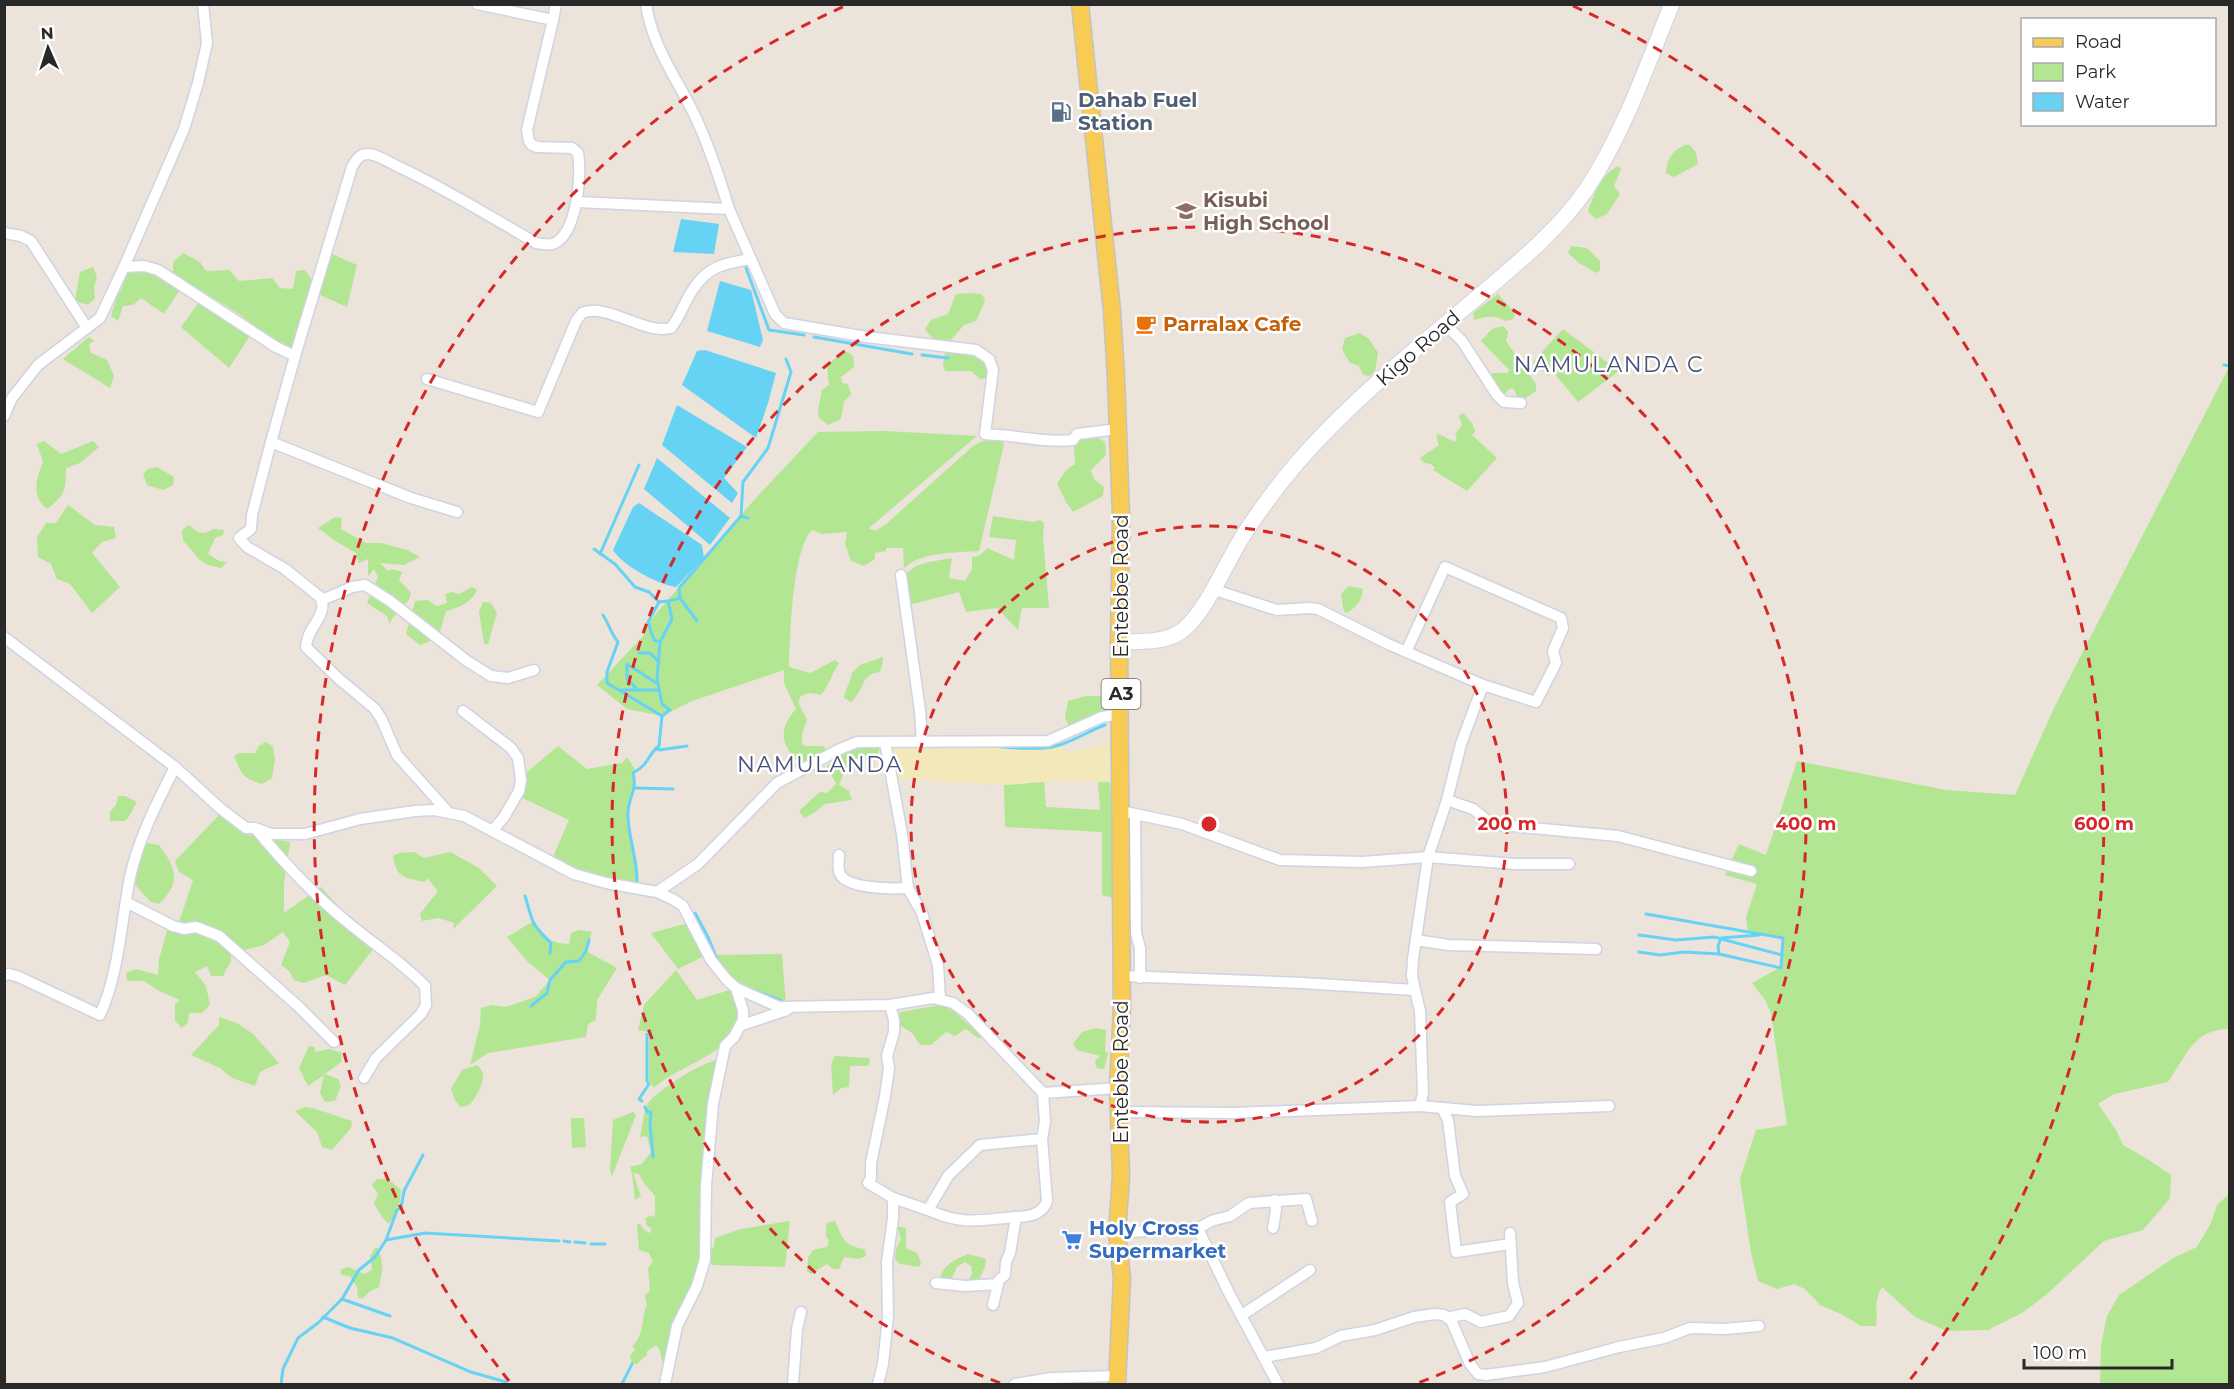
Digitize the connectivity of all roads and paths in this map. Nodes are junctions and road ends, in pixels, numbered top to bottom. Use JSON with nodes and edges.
{"nodes":[{"id":1,"x":203,"y":4,"type":"edge"},
{"id":2,"x":477,"y":4,"type":"edge"},
{"id":3,"x":556,"y":4,"type":"edge"},
{"id":4,"x":646,"y":4,"type":"edge"},
{"id":5,"x":1080,"y":4,"type":"edge"},
{"id":6,"x":1672,"y":4,"type":"edge"},
{"id":7,"x":553,"y":20,"type":"junction"},
{"id":8,"x":577,"y":202,"type":"junction"},
{"id":9,"x":729,"y":209,"type":"junction"},
{"id":10,"x":4,"y":233,"type":"edge"},
{"id":11,"x":751,"y":259,"type":"junction"},
{"id":12,"x":124,"y":267,"type":"junction"},
{"id":13,"x":1445,"y":324,"type":"junction"},
{"id":14,"x":87,"y":328,"type":"junction"},
{"id":15,"x":295,"y":356,"type":"junction"},
{"id":16,"x":427,"y":379,"type":"dead end"},
{"id":17,"x":1521,"y":403,"type":"dead end"},
{"id":18,"x":4,"y":416,"type":"edge"},
{"id":19,"x":1118,"y":429,"type":"junction"},
{"id":20,"x":271,"y":442,"type":"junction"},
{"id":21,"x":457,"y":512,"type":"dead end"},
{"id":22,"x":901,"y":575,"type":"dead end"},
{"id":23,"x":1212,"y":589,"type":"junction"},
{"id":24,"x":322,"y":600,"type":"junction"},
{"id":25,"x":4,"y":637,"type":"edge"},
{"id":26,"x":1119,"y":642,"type":"junction"},
{"id":27,"x":1406,"y":652,"type":"junction"},
{"id":28,"x":534,"y":670,"type":"dead end"},
{"id":29,"x":1483,"y":685,"type":"junction"},
{"id":30,"x":463,"y":711,"type":"dead end"},
{"id":31,"x":1121,"y":714,"type":"junction"},
{"id":32,"x":885,"y":742,"type":"junction"},
{"id":33,"x":922,"y":742,"type":"junction"},
{"id":34,"x":175,"y":767,"type":"junction"},
{"id":35,"x":1447,"y":800,"type":"junction"},
{"id":36,"x":448,"y":812,"type":"junction"},
{"id":37,"x":1128,"y":813,"type":"junction"},
{"id":38,"x":255,"y":828,"type":"junction"},
{"id":39,"x":492,"y":831,"type":"junction"},
{"id":40,"x":839,"y":855,"type":"dead end"},
{"id":41,"x":1428,"y":857,"type":"junction"},
{"id":42,"x":1569,"y":864,"type":"dead end"},
{"id":43,"x":1751,"y":871,"type":"dead end"},
{"id":44,"x":908,"y":888,"type":"junction"},
{"id":45,"x":657,"y":892,"type":"junction"},
{"id":46,"x":126,"y":902,"type":"junction"},
{"id":47,"x":1128,"y":933,"type":"junction"},
{"id":48,"x":1416,"y":940,"type":"junction"},
{"id":49,"x":1596,"y":949,"type":"dead end"},
{"id":50,"x":4,"y":975,"type":"edge"},
{"id":51,"x":1122,"y":976,"type":"junction"},
{"id":52,"x":1140,"y":978,"type":"junction"},
{"id":53,"x":736,"y":988,"type":"junction"},
{"id":54,"x":1415,"y":990,"type":"junction"},
{"id":55,"x":940,"y":999,"type":"junction"},
{"id":56,"x":890,"y":1005,"type":"junction"},
{"id":57,"x":793,"y":1008,"type":"dead end"},
{"id":58,"x":742,"y":1025,"type":"junction"},
{"id":59,"x":334,"y":1042,"type":"dead end"},
{"id":60,"x":364,"y":1078,"type":"dead end"},
{"id":61,"x":1118,"y":1088,"type":"junction"},
{"id":62,"x":1043,"y":1093,"type":"junction"},
{"id":63,"x":1420,"y":1106,"type":"junction"},
{"id":64,"x":1609,"y":1106,"type":"dead end"},
{"id":65,"x":1442,"y":1108,"type":"junction"},
{"id":66,"x":1119,"y":1112,"type":"junction"},
{"id":67,"x":1042,"y":1139,"type":"junction"},
{"id":68,"x":893,"y":1198,"type":"junction"},
{"id":69,"x":1275,"y":1200,"type":"junction"},
{"id":70,"x":928,"y":1210,"type":"junction"},
{"id":71,"x":1016,"y":1217,"type":"junction"},
{"id":72,"x":1312,"y":1221,"type":"dead end"},
{"id":73,"x":1273,"y":1228,"type":"dead end"},
{"id":74,"x":1196,"y":1230,"type":"junction"},
{"id":75,"x":1117,"y":1233,"type":"junction"},
{"id":76,"x":1310,"y":1270,"type":"dead end"},
{"id":77,"x":936,"y":1283,"type":"dead end"},
{"id":78,"x":998,"y":1284,"type":"junction"},
{"id":79,"x":993,"y":1305,"type":"dead end"},
{"id":80,"x":801,"y":1312,"type":"dead end"},
{"id":81,"x":1242,"y":1315,"type":"junction"},
{"id":82,"x":1447,"y":1318,"type":"junction"},
{"id":83,"x":1760,"y":1326,"type":"dead end"},
{"id":84,"x":1264,"y":1357,"type":"junction"},
{"id":85,"x":1117,"y":1380,"type":"edge"},
{"id":86,"x":665,"y":1384,"type":"edge"},
{"id":87,"x":793,"y":1384,"type":"edge"},
{"id":88,"x":878,"y":1384,"type":"edge"},
{"id":89,"x":1015,"y":1384,"type":"edge"},
{"id":90,"x":1278,"y":1384,"type":"edge"}],
"edges":[{"from":1,"to":12,"type":"street"},
{"from":2,"to":7,"type":"street"},
{"from":3,"to":7,"type":"street"},
{"from":4,"to":9,"type":"street"},
{"from":5,"to":19,"type":"main road","name":"Entebbe Road","number":"A3"},
{"from":6,"to":13,"type":"street","name":"Kigo Road"},
{"from":7,"to":8,"type":"street"},
{"from":8,"to":9,"type":"street"},
{"from":8,"to":15,"type":"street"},
{"from":9,"to":11,"type":"street"},
{"from":10,"to":14,"type":"street"},
{"from":11,"to":16,"type":"street"},
{"from":11,"to":19,"type":"street"},
{"from":12,"to":14,"type":"street"},
{"from":12,"to":15,"type":"street"},
{"from":13,"to":17,"type":"street"},
{"from":13,"to":23,"type":"street","name":"Kigo Road"},
{"from":14,"to":18,"type":"street"},
{"from":15,"to":20,"type":"street"},
{"from":19,"to":26,"type":"main road","name":"Entebbe Road","number":"A3"},
{"from":20,"to":21,"type":"street"},
{"from":20,"to":24,"type":"street"},
{"from":22,"to":33,"type":"street"},
{"from":23,"to":26,"type":"street","name":"Kigo Road"},
{"from":23,"to":27,"type":"street"},
{"from":24,"to":28,"type":"street"},
{"from":24,"to":36,"type":"street"},
{"from":25,"to":34,"type":"street"},
{"from":26,"to":31,"type":"main road","name":"Entebbe Road","number":"A3"},
{"from":27,"to":29,"type":"street"},
{"from":27,"to":29,"type":"street"},
{"from":29,"to":35,"type":"street"},
{"from":30,"to":39,"type":"street"},
{"from":31,"to":33,"type":"street"},
{"from":31,"to":37,"type":"main road","name":"Entebbe Road","number":"A3"},
{"from":32,"to":33,"type":"street"},
{"from":32,"to":44,"type":"street"},
{"from":32,"to":45,"type":"street"},
{"from":34,"to":38,"type":"street"},
{"from":34,"to":46,"type":"street"},
{"from":35,"to":41,"type":"street"},
{"from":35,"to":43,"type":"street"},
{"from":36,"to":38,"type":"street"},
{"from":36,"to":39,"type":"street"},
{"from":37,"to":41,"type":"street"},
{"from":37,"to":47,"type":"main road","name":"Entebbe Road","number":"A3"},
{"from":38,"to":60,"type":"street"},
{"from":39,"to":45,"type":"street"},
{"from":40,"to":44,"type":"street"},
{"from":41,"to":42,"type":"street"},
{"from":41,"to":48,"type":"street"},
{"from":44,"to":55,"type":"street"},
{"from":45,"to":53,"type":"street"},
{"from":46,"to":50,"type":"street"},
{"from":46,"to":59,"type":"street"},
{"from":47,"to":51,"type":"main road","name":"Entebbe Road","number":"A3"},
{"from":47,"to":52,"type":"street"},
{"from":48,"to":49,"type":"street"},
{"from":48,"to":54,"type":"street"},
{"from":51,"to":52,"type":"street"},
{"from":51,"to":61,"type":"main road","name":"Entebbe Road","number":"A3"},
{"from":52,"to":54,"type":"street"},
{"from":53,"to":56,"type":"street"},
{"from":53,"to":58,"type":"street"},
{"from":54,"to":63,"type":"street"},
{"from":55,"to":56,"type":"street"},
{"from":55,"to":62,"type":"street"},
{"from":56,"to":68,"type":"street"},
{"from":57,"to":58,"type":"street"},
{"from":58,"to":86,"type":"street"},
{"from":61,"to":62,"type":"street"},
{"from":61,"to":66,"type":"main road","name":"Entebbe Road","number":"A3"},
{"from":62,"to":67,"type":"street"},
{"from":63,"to":65,"type":"street"},
{"from":63,"to":66,"type":"street"},
{"from":64,"to":65,"type":"street"},
{"from":65,"to":82,"type":"street"},
{"from":66,"to":75,"type":"main road","name":"Entebbe Road","number":"A3"},
{"from":67,"to":70,"type":"street"},
{"from":67,"to":71,"type":"street"},
{"from":68,"to":70,"type":"street"},
{"from":68,"to":88,"type":"street"},
{"from":69,"to":72,"type":"street"},
{"from":69,"to":73,"type":"street"},
{"from":69,"to":74,"type":"street"},
{"from":70,"to":71,"type":"street"},
{"from":71,"to":78,"type":"street"},
{"from":74,"to":75,"type":"street"},
{"from":74,"to":81,"type":"street"},
{"from":75,"to":85,"type":"main road","name":"Entebbe Road","number":"A3"},
{"from":76,"to":81,"type":"street"},
{"from":77,"to":78,"type":"street"},
{"from":78,"to":79,"type":"street"},
{"from":80,"to":87,"type":"street"},
{"from":81,"to":84,"type":"street"},
{"from":82,"to":83,"type":"street"},
{"from":82,"to":84,"type":"street"},
{"from":84,"to":90,"type":"street"},
{"from":85,"to":89,"type":"street"}]}
